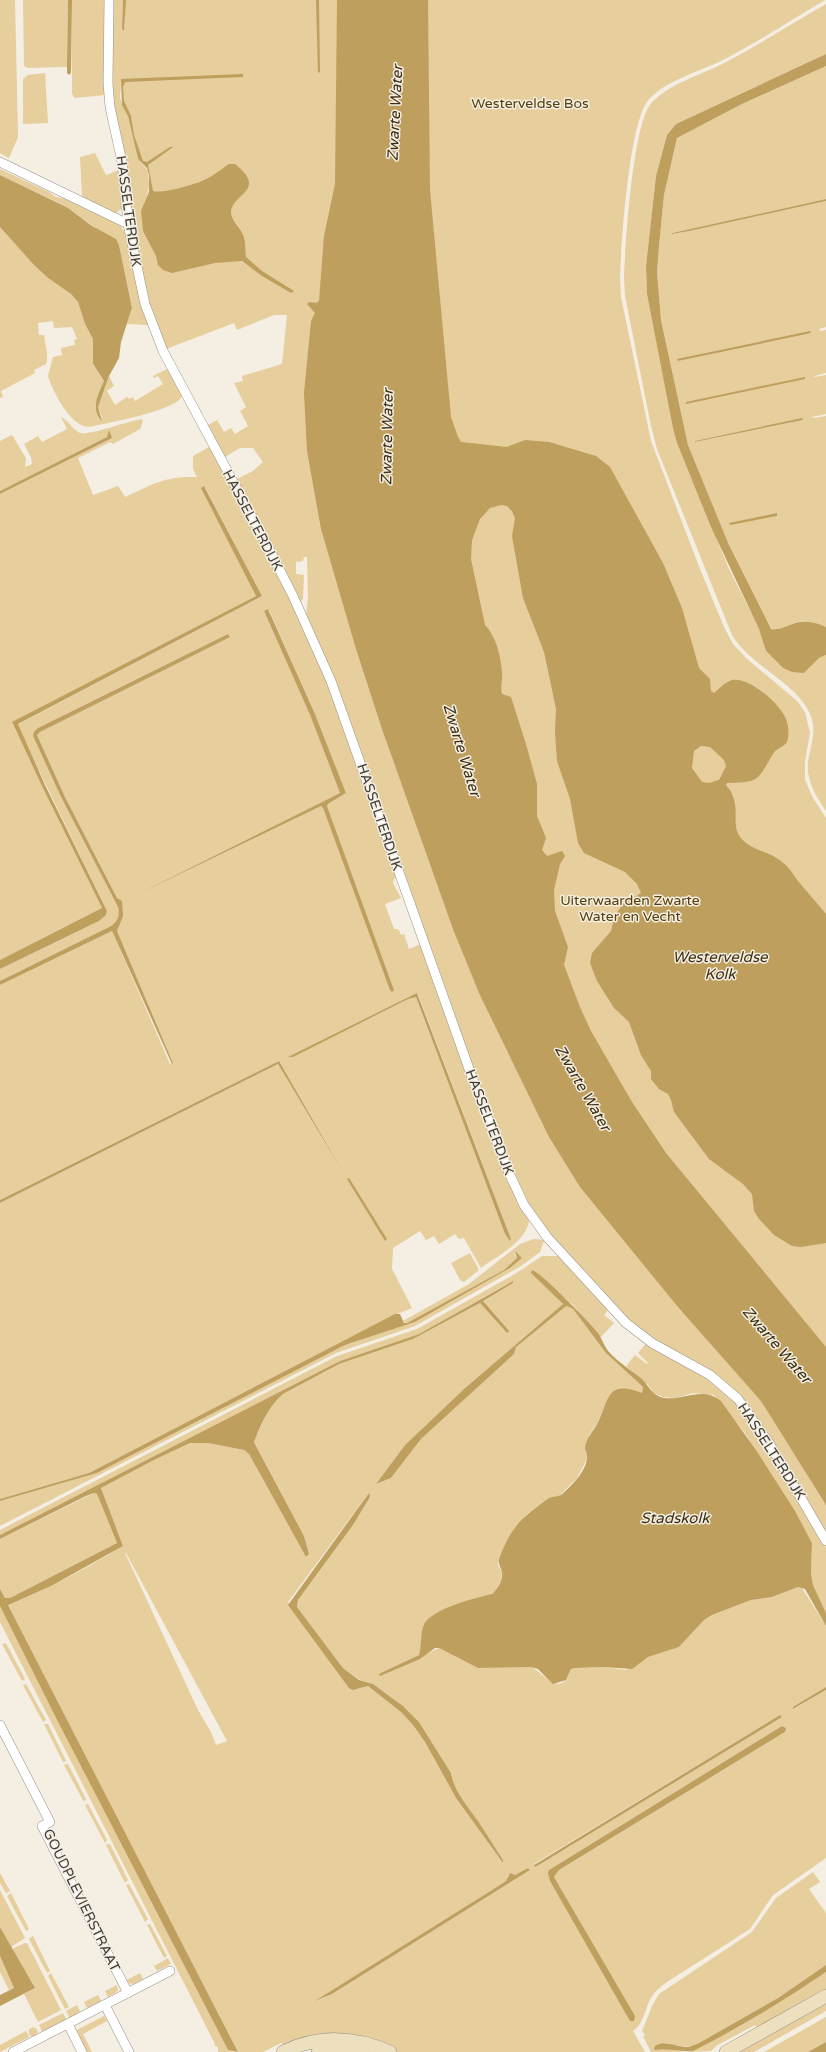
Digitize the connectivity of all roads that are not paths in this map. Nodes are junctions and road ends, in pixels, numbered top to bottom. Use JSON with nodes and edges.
{"nodes":[{"id":1,"x":109,"y":0,"type":"edge"},
{"id":2,"x":0,"y":162,"type":"edge"},
{"id":3,"x":128,"y":224,"type":"junction"},
{"id":4,"x":826,"y":1541,"type":"edge"},
{"id":5,"x":0,"y":1725,"type":"edge"},
{"id":6,"x":170,"y":1972,"type":"dead end"},
{"id":7,"x":128,"y":1993,"type":"junction"},
{"id":8,"x":826,"y":1996,"type":"edge"},
{"id":9,"x":105,"y":2005,"type":"junction"},
{"id":10,"x":68,"y":2024,"type":"junction"},
{"id":11,"x":14,"y":2052,"type":"edge"},
{"id":12,"x":82,"y":2052,"type":"edge"},
{"id":13,"x":129,"y":2052,"type":"edge"},
{"id":14,"x":283,"y":2052,"type":"edge"},
{"id":15,"x":318,"y":2052,"type":"edge"},
{"id":16,"x":365,"y":2052,"type":"edge"},
{"id":17,"x":390,"y":2052,"type":"edge"},
{"id":18,"x":726,"y":2052,"type":"edge"}],
"edges":[{"from":1,"to":3,"type":"street","name":"HASSELTERDIJK"},
{"from":2,"to":3,"type":"street"},
{"from":3,"to":4,"type":"street","name":"HASSELTERDIJK"},
{"from":5,"to":7,"type":"street","name":"GOUDPLEVIERSTRAAT"},
{"from":6,"to":7,"type":"street"},
{"from":7,"to":9,"type":"street"},
{"from":8,"to":18,"type":"main road"},
{"from":9,"to":10,"type":"street"},
{"from":9,"to":13,"type":"street"},
{"from":10,"to":11,"type":"street"},
{"from":10,"to":12,"type":"street"},
{"from":14,"to":17,"type":"main road"},
{"from":15,"to":16,"type":"main road"}]}
